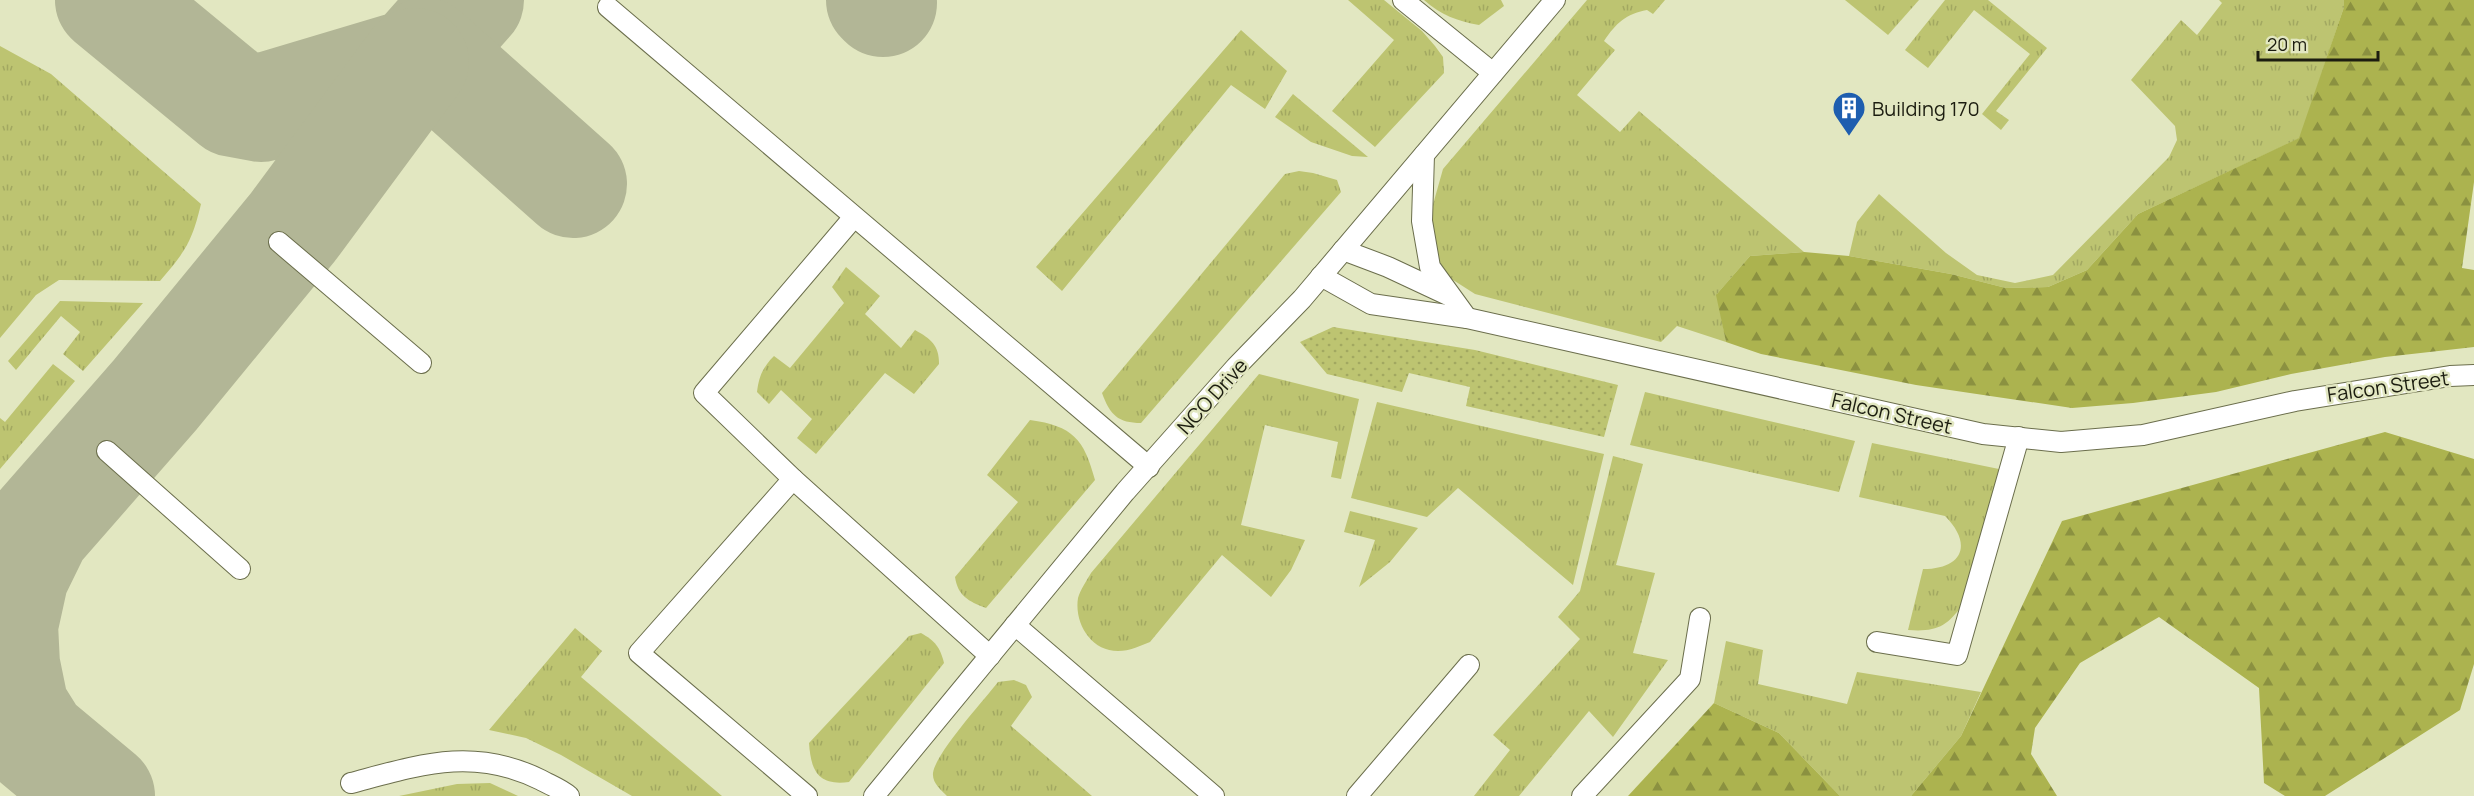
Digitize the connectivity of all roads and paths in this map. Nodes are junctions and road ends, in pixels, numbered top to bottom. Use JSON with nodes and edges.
{"nodes":[{"id":1,"x":1403,"y":0,"type":"edge"},
{"id":2,"x":1556,"y":0,"type":"edge"},
{"id":3,"x":608,"y":7,"type":"dead end"},
{"id":4,"x":1493,"y":74,"type":"junction"},
{"id":5,"x":1424,"y":155,"type":"junction"},
{"id":6,"x":854,"y":217,"type":"junction"},
{"id":7,"x":279,"y":242,"type":"dead end"},
{"id":8,"x":1343,"y":250,"type":"junction"},
{"id":9,"x":1321,"y":276,"type":"junction"},
{"id":10,"x":1452,"y":297,"type":"junction"},
{"id":11,"x":1467,"y":318,"type":"junction"},
{"id":12,"x":421,"y":363,"type":"dead end"},
{"id":13,"x":2474,"y":375,"type":"edge"},
{"id":14,"x":2019,"y":437,"type":"junction"},
{"id":15,"x":106,"y":451,"type":"dead end"},
{"id":16,"x":1149,"y":467,"type":"junction"},
{"id":17,"x":793,"y":479,"type":"junction"},
{"id":18,"x":240,"y":569,"type":"dead end"},
{"id":19,"x":1700,"y":618,"type":"dead end"},
{"id":20,"x":1015,"y":625,"type":"junction"},
{"id":21,"x":1877,"y":642,"type":"dead end"},
{"id":22,"x":990,"y":656,"type":"junction"},
{"id":23,"x":1469,"y":664,"type":"dead end"},
{"id":24,"x":351,"y":783,"type":"dead end"},
{"id":25,"x":569,"y":796,"type":"edge"},
{"id":26,"x":807,"y":796,"type":"edge"},
{"id":27,"x":874,"y":796,"type":"edge"},
{"id":28,"x":1214,"y":796,"type":"edge"},
{"id":29,"x":1357,"y":796,"type":"edge"},
{"id":30,"x":1582,"y":796,"type":"edge"}],
"edges":[{"from":1,"to":4,"type":"lane"},
{"from":2,"to":4,"type":"lane","name":"NCO Drive"},
{"from":3,"to":6,"type":"lane"},
{"from":4,"to":5,"type":"lane","name":"NCO Drive"},
{"from":5,"to":8,"type":"lane","name":"NCO Drive"},
{"from":5,"to":10,"type":"lane"},
{"from":6,"to":16,"type":"lane"},
{"from":6,"to":17,"type":"lane"},
{"from":7,"to":12,"type":"lane"},
{"from":8,"to":9,"type":"lane","name":"NCO Drive"},
{"from":8,"to":10,"type":"lane"},
{"from":9,"to":11,"type":"lane","name":"Falcon Street"},
{"from":9,"to":16,"type":"lane","name":"NCO Drive"},
{"from":10,"to":11,"type":"lane"},
{"from":11,"to":14,"type":"lane","name":"Falcon Street"},
{"from":13,"to":14,"type":"lane","name":"Falcon Street"},
{"from":14,"to":21,"type":"lane"},
{"from":15,"to":18,"type":"lane"},
{"from":16,"to":20,"type":"lane","name":"NCO Drive"},
{"from":17,"to":22,"type":"lane"},
{"from":17,"to":26,"type":"lane"},
{"from":19,"to":30,"type":"lane"},
{"from":20,"to":22,"type":"lane","name":"NCO Drive"},
{"from":20,"to":28,"type":"lane"},
{"from":22,"to":27,"type":"lane","name":"NCO Drive"},
{"from":23,"to":29,"type":"lane"},
{"from":24,"to":25,"type":"lane"}]}
